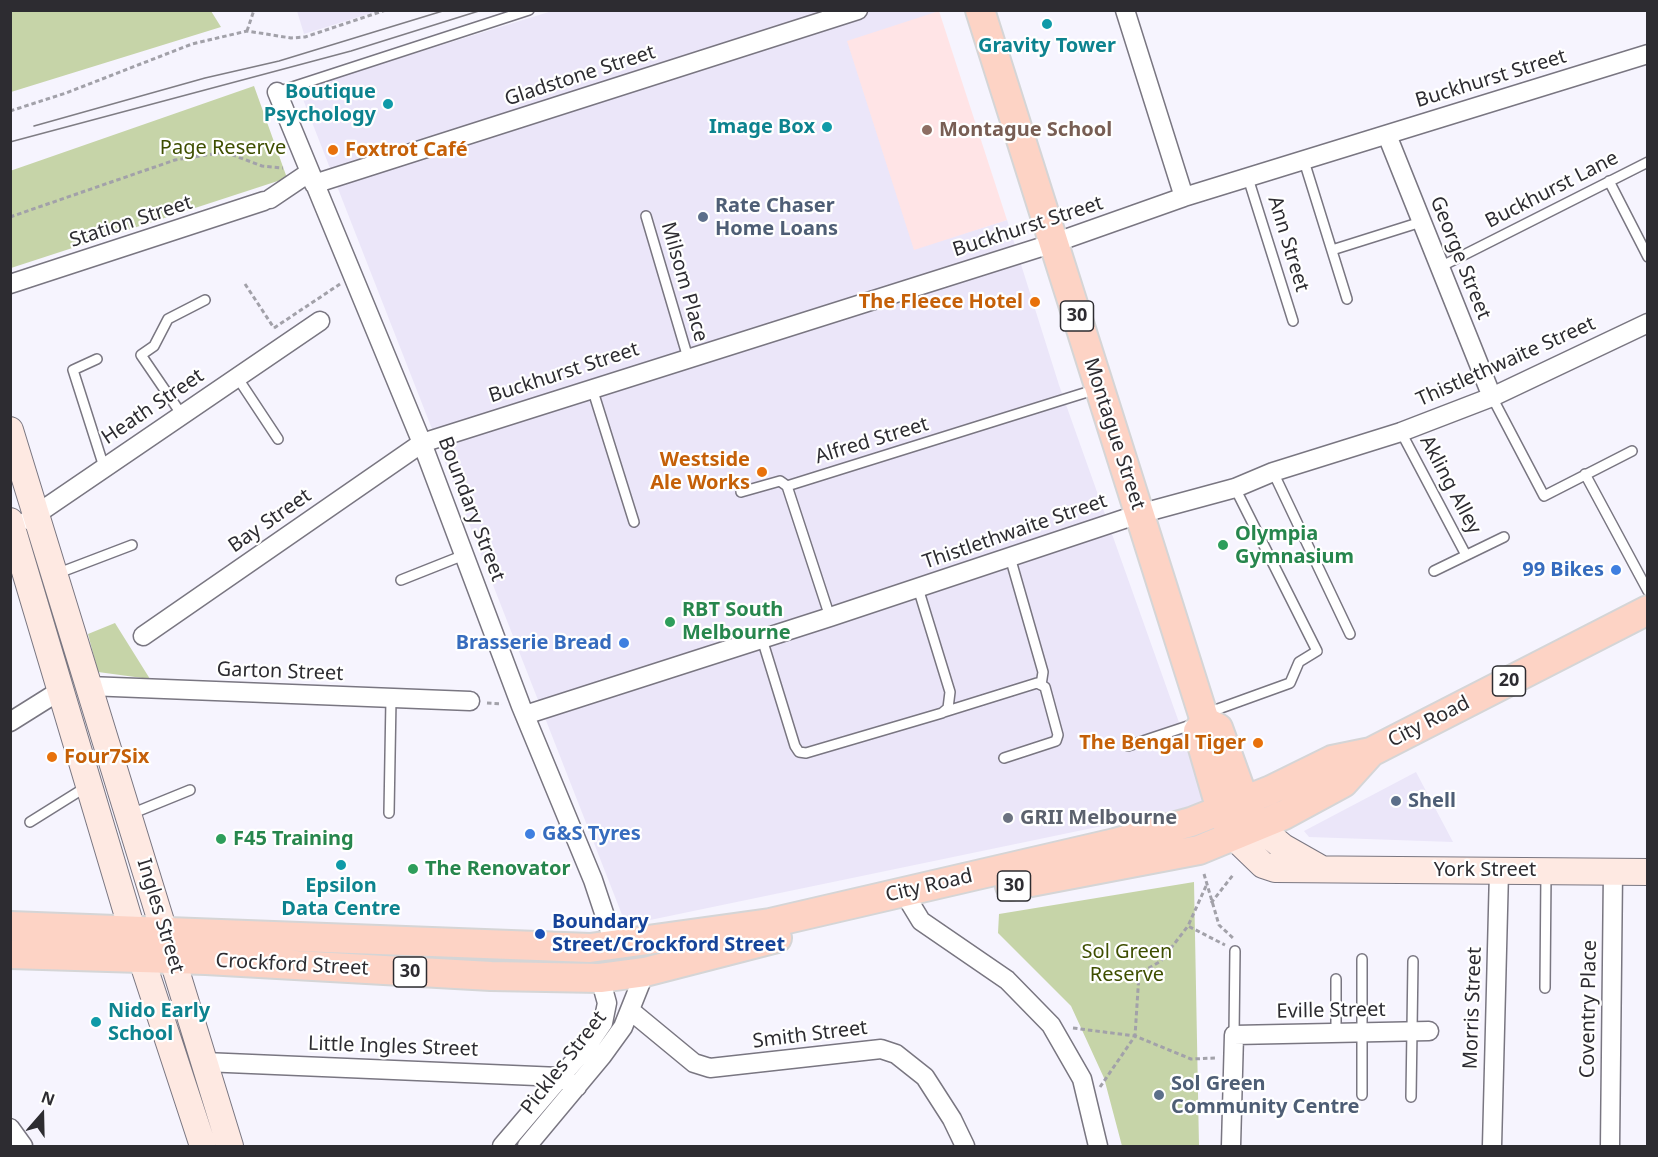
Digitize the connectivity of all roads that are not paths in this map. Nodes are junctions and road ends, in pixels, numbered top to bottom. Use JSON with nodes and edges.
{"nodes":[{"id":1,"x":529,"y":10,"type":"edge"},
{"id":2,"x":858,"y":10,"type":"edge"},
{"id":3,"x":980,"y":10,"type":"edge"},
{"id":4,"x":1125,"y":10,"type":"edge"},
{"id":5,"x":1647,"y":54,"type":"edge"},
{"id":6,"x":277,"y":92,"type":"joint"},
{"id":7,"x":1387,"y":135,"type":"junction"},
{"id":8,"x":1304,"y":161,"type":"junction"},
{"id":9,"x":1647,"y":162,"type":"edge"},
{"id":10,"x":310,"y":172,"type":"junction"},
{"id":11,"x":1248,"y":178,"type":"junction"},
{"id":12,"x":1609,"y":181,"type":"junction"},
{"id":13,"x":1184,"y":197,"type":"junction"},
{"id":14,"x":646,"y":216,"type":"dead end"},
{"id":15,"x":1421,"y":222,"type":"junction"},
{"id":16,"x":1054,"y":243,"type":"junction"},
{"id":17,"x":1332,"y":250,"type":"junction"},
{"id":18,"x":1647,"y":257,"type":"edge"},
{"id":19,"x":1440,"y":267,"type":"junction"},
{"id":20,"x":10,"y":284,"type":"edge"},
{"id":21,"x":1347,"y":299,"type":"dead end"},
{"id":22,"x":205,"y":300,"type":"dead end"},
{"id":23,"x":320,"y":321,"type":"dead end"},
{"id":24,"x":1293,"y":321,"type":"dead end"},
{"id":25,"x":1647,"y":323,"type":"edge"},
{"id":26,"x":688,"y":358,"type":"junction"},
{"id":27,"x":97,"y":359,"type":"dead end"},
{"id":28,"x":237,"y":377,"type":"junction"},
{"id":29,"x":592,"y":388,"type":"junction"},
{"id":30,"x":1100,"y":389,"type":"junction"},
{"id":31,"x":1492,"y":397,"type":"junction"},
{"id":32,"x":182,"y":415,"type":"junction"},
{"id":33,"x":10,"y":430,"type":"edge"},
{"id":34,"x":1401,"y":432,"type":"junction"},
{"id":35,"x":278,"y":439,"type":"dead end"},
{"id":36,"x":422,"y":443,"type":"junction"},
{"id":37,"x":1632,"y":451,"type":"dead end"},
{"id":38,"x":104,"y":467,"type":"junction"},
{"id":39,"x":1273,"y":472,"type":"junction"},
{"id":40,"x":1585,"y":474,"type":"junction"},
{"id":41,"x":787,"y":486,"type":"junction"},
{"id":42,"x":1235,"y":488,"type":"junction"},
{"id":43,"x":741,"y":492,"type":"dead end"},
{"id":44,"x":36,"y":514,"type":"junction"},
{"id":45,"x":1139,"y":514,"type":"junction"},
{"id":46,"x":634,"y":522,"type":"dead end"},
{"id":47,"x":11,"y":526,"type":"edge"},
{"id":48,"x":1504,"y":537,"type":"dead end"},
{"id":49,"x":132,"y":545,"type":"dead end"},
{"id":50,"x":464,"y":555,"type":"junction"},
{"id":51,"x":1466,"y":555,"type":"junction"},
{"id":52,"x":1010,"y":557,"type":"junction"},
{"id":53,"x":1434,"y":571,"type":"dead end"},
{"id":54,"x":54,"y":574,"type":"junction"},
{"id":55,"x":401,"y":580,"type":"dead end"},
{"id":56,"x":918,"y":588,"type":"junction"},
{"id":57,"x":1647,"y":591,"type":"edge"},
{"id":58,"x":1647,"y":610,"type":"edge"},
{"id":59,"x":830,"y":617,"type":"junction"},
{"id":60,"x":1350,"y":634,"type":"dead end"},
{"id":61,"x":143,"y":636,"type":"dead end"},
{"id":62,"x":762,"y":639,"type":"junction"},
{"id":63,"x":1041,"y":685,"type":"junction"},
{"id":64,"x":88,"y":686,"type":"junction"},
{"id":65,"x":61,"y":690,"type":"junction"},
{"id":66,"x":390,"y":699,"type":"junction"},
{"id":67,"x":470,"y":702,"type":"road end"},
{"id":68,"x":523,"y":710,"type":"junction"},
{"id":69,"x":942,"y":713,"type":"junction"},
{"id":70,"x":1204,"y":718,"type":"junction"},
{"id":71,"x":10,"y":722,"type":"edge"},
{"id":72,"x":1128,"y":746,"type":"dead end"},
{"id":73,"x":1371,"y":752,"type":"junction"},
{"id":74,"x":1004,"y":758,"type":"dead end"},
{"id":75,"x":89,"y":785,"type":"junction"},
{"id":76,"x":190,"y":790,"type":"dead end"},
{"id":77,"x":1232,"y":805,"type":"junction"},
{"id":78,"x":389,"y":813,"type":"dead end"},
{"id":79,"x":128,"y":815,"type":"junction"},
{"id":80,"x":30,"y":822,"type":"dead end"},
{"id":81,"x":1246,"y":832,"type":"junction"},
{"id":82,"x":1499,"y":871,"type":"junction"},
{"id":83,"x":1546,"y":871,"type":"junction"},
{"id":84,"x":1613,"y":871,"type":"junction"},
{"id":85,"x":1647,"y":872,"type":"edge"},
{"id":86,"x":907,"y":900,"type":"junction"},
{"id":87,"x":10,"y":926,"type":"edge"},
{"id":88,"x":133,"y":933,"type":"junction"},
{"id":89,"x":336,"y":940,"type":"junction"},
{"id":90,"x":1235,"y":945,"type":"road end"},
{"id":91,"x":492,"y":946,"type":"junction"},
{"id":92,"x":615,"y":946,"type":"junction"},
{"id":93,"x":169,"y":947,"type":"junction"},
{"id":94,"x":10,"y":954,"type":"edge"},
{"id":95,"x":1362,"y":959,"type":"dead end"},
{"id":96,"x":142,"y":960,"type":"junction"},
{"id":97,"x":1413,"y":961,"type":"dead end"},
{"id":98,"x":333,"y":968,"type":"junction"},
{"id":99,"x":645,"y":972,"type":"junction"},
{"id":100,"x":491,"y":976,"type":"junction"},
{"id":101,"x":600,"y":978,"type":"junction"},
{"id":102,"x":1336,"y":979,"type":"dead end"},
{"id":103,"x":1545,"y":988,"type":"dead end"},
{"id":104,"x":631,"y":1011,"type":"junction"},
{"id":105,"x":1421,"y":1032,"type":"junction"},
{"id":106,"x":1336,"y":1033,"type":"junction"},
{"id":107,"x":1362,"y":1033,"type":"junction"},
{"id":108,"x":1234,"y":1035,"type":"junction"},
{"id":109,"x":204,"y":1062,"type":"junction"},
{"id":110,"x":560,"y":1077,"type":"junction"},
{"id":111,"x":577,"y":1087,"type":"junction"},
{"id":112,"x":1362,"y":1095,"type":"dead end"},
{"id":113,"x":1411,"y":1097,"type":"dead end"},
{"id":114,"x":10,"y":1128,"type":"edge"},
{"id":115,"x":23,"y":1146,"type":"edge"},
{"id":116,"x":203,"y":1146,"type":"edge"},
{"id":117,"x":230,"y":1146,"type":"edge"},
{"id":118,"x":501,"y":1146,"type":"edge"},
{"id":119,"x":527,"y":1146,"type":"edge"},
{"id":120,"x":965,"y":1146,"type":"edge"},
{"id":121,"x":1098,"y":1146,"type":"edge"},
{"id":122,"x":1231,"y":1146,"type":"edge"},
{"id":123,"x":1492,"y":1146,"type":"edge"},
{"id":124,"x":1610,"y":1146,"type":"edge"}],
"edges":[{"from":1,"to":6,"type":"lane"},
{"from":2,"to":10,"type":"street","name":"Gladstone Street"},
{"from":3,"to":16,"type":"main road","name":"Montague Street","number":"30"},
{"from":4,"to":13,"type":"street"},
{"from":5,"to":7,"type":"street","name":"Buckhurst Street"},
{"from":6,"to":10,"type":"street","name":"Boundary Street"},
{"from":7,"to":8,"type":"street","name":"Buckhurst Street"},
{"from":7,"to":15,"type":"street","name":"George Street"},
{"from":8,"to":11,"type":"street","name":"Buckhurst Street"},
{"from":8,"to":17,"type":"lane"},
{"from":9,"to":12,"type":"lane","name":"Buckhurst Lane"},
{"from":10,"to":20,"type":"street","name":"Station Street"},
{"from":10,"to":36,"type":"street","name":"Boundary Street"},
{"from":11,"to":13,"type":"street","name":"Buckhurst Street"},
{"from":11,"to":24,"type":"lane","name":"Ann Street"},
{"from":12,"to":18,"type":"lane"},
{"from":12,"to":19,"type":"lane","name":"Buckhurst Lane"},
{"from":13,"to":16,"type":"street","name":"Buckhurst Street"},
{"from":14,"to":26,"type":"lane","name":"Milsom Place"},
{"from":15,"to":17,"type":"lane"},
{"from":15,"to":19,"type":"street","name":"George Street"},
{"from":16,"to":26,"type":"street","name":"Buckhurst Street"},
{"from":16,"to":30,"type":"main road","name":"Montague Street","number":"30"},
{"from":17,"to":21,"type":"lane"},
{"from":19,"to":31,"type":"street","name":"George Street"},
{"from":22,"to":32,"type":"lane"},
{"from":23,"to":28,"type":"street","name":"Heath Street"},
{"from":25,"to":31,"type":"street","name":"Thistlethwaite Street"},
{"from":26,"to":29,"type":"street","name":"Buckhurst Street"},
{"from":27,"to":38,"type":"lane"},
{"from":28,"to":32,"type":"street","name":"Heath Street"},
{"from":28,"to":35,"type":"lane"},
{"from":29,"to":36,"type":"street","name":"Buckhurst Street"},
{"from":29,"to":46,"type":"lane"},
{"from":30,"to":41,"type":"lane","name":"Alfred Street"},
{"from":30,"to":45,"type":"main road","name":"Montague Street","number":"30"},
{"from":31,"to":34,"type":"street","name":"Thistlethwaite Street"},
{"from":31,"to":40,"type":"lane"},
{"from":32,"to":38,"type":"street","name":"Heath Street"},
{"from":33,"to":44,"type":"street","name":"Ingles Street"},
{"from":34,"to":39,"type":"street","name":"Thistlethwaite Street"},
{"from":34,"to":51,"type":"lane","name":"Akling Alley"},
{"from":36,"to":50,"type":"street","name":"Boundary Street"},
{"from":36,"to":61,"type":"street","name":"Bay Street"},
{"from":37,"to":40,"type":"lane"},
{"from":38,"to":44,"type":"street","name":"Heath Street"},
{"from":39,"to":42,"type":"street","name":"Thistlethwaite Street"},
{"from":39,"to":60,"type":"lane"},
{"from":40,"to":57,"type":"lane"},
{"from":41,"to":43,"type":"lane","name":"Alfred Street"},
{"from":41,"to":59,"type":"lane"},
{"from":42,"to":45,"type":"street","name":"Thistlethwaite Street"},
{"from":42,"to":70,"type":"lane"},
{"from":44,"to":47,"type":"street","name":"Heath Street"},
{"from":44,"to":54,"type":"street","name":"Ingles Street"},
{"from":45,"to":52,"type":"street","name":"Thistlethwaite Street"},
{"from":45,"to":70,"type":"main road","name":"Montague Street","number":"30"},
{"from":47,"to":65,"type":"street","name":"Ingles Street"},
{"from":48,"to":51,"type":"lane"},
{"from":49,"to":54,"type":"lane"},
{"from":50,"to":55,"type":"lane"},
{"from":50,"to":68,"type":"street","name":"Boundary Street"},
{"from":51,"to":53,"type":"lane"},
{"from":52,"to":56,"type":"street","name":"Thistlethwaite Street"},
{"from":52,"to":63,"type":"lane"},
{"from":54,"to":64,"type":"street","name":"Ingles Street"},
{"from":56,"to":59,"type":"street","name":"Thistlethwaite Street"},
{"from":56,"to":69,"type":"lane"},
{"from":58,"to":73,"type":"main road","name":"City Road","number":"20"},
{"from":59,"to":62,"type":"street","name":"Thistlethwaite Street"},
{"from":62,"to":68,"type":"street","name":"Thistlethwaite Street"},
{"from":62,"to":69,"type":"lane"},
{"from":63,"to":69,"type":"lane"},
{"from":63,"to":74,"type":"lane"},
{"from":64,"to":65,"type":"street"},
{"from":64,"to":66,"type":"street","name":"Garton Street"},
{"from":64,"to":79,"type":"street","name":"Ingles Street"},
{"from":65,"to":71,"type":"street"},
{"from":65,"to":75,"type":"street","name":"Ingles Street"},
{"from":66,"to":67,"type":"street","name":"Garton Street"},
{"from":66,"to":78,"type":"lane"},
{"from":68,"to":92,"type":"street","name":"Boundary Street"},
{"from":70,"to":72,"type":"lane"},
{"from":70,"to":77,"type":"main road","name":"Montague Street","number":"30"},
{"from":73,"to":77,"type":"main road","name":"City Road","number":"20"},
{"from":73,"to":81,"type":"main road","name":"City Road","number":"20"},
{"from":75,"to":80,"type":"lane"},
{"from":75,"to":88,"type":"street","name":"Ingles Street"},
{"from":76,"to":79,"type":"lane"},
{"from":77,"to":81,"type":"main road","name":"Montague Street"},
{"from":77,"to":86,"type":"main road","name":"City Road","number":"30"},
{"from":79,"to":93,"type":"street","name":"Ingles Street"},
{"from":81,"to":82,"type":"street","name":"York Street"},
{"from":81,"to":86,"type":"main road","name":"City Road","number":"30"},
{"from":82,"to":83,"type":"street","name":"York Street"},
{"from":82,"to":123,"type":"street","name":"Morris Street"},
{"from":83,"to":84,"type":"street","name":"York Street"},
{"from":83,"to":103,"type":"lane"},
{"from":84,"to":85,"type":"street","name":"York Street"},
{"from":84,"to":124,"type":"street","name":"Coventry Place"},
{"from":86,"to":92,"type":"main road","name":"City Road","number":"30"},
{"from":86,"to":99,"type":"main road","name":"City Road","number":"30"},
{"from":86,"to":121,"type":"street"},
{"from":87,"to":88,"type":"main road","name":"Crockford Street","number":"30"},
{"from":88,"to":93,"type":"main road","name":"Crockford Street","number":"30"},
{"from":88,"to":96,"type":"street","name":"Ingles Street"},
{"from":89,"to":91,"type":"main road","name":"Crockford Street","number":"30"},
{"from":89,"to":93,"type":"main road","name":"Crockford Street","number":"30"},
{"from":89,"to":98,"type":"main road"},
{"from":90,"to":108,"type":"lane"},
{"from":91,"to":92,"type":"main road","name":"Crockford Street","number":"30"},
{"from":91,"to":100,"type":"main road"},
{"from":92,"to":101,"type":"main road"},
{"from":93,"to":96,"type":"main road","name":"Crockford Street","number":"30"},
{"from":93,"to":98,"type":"main road","name":"Crockford Street","number":"30"},
{"from":93,"to":109,"type":"street","name":"Ingles Street"},
{"from":94,"to":96,"type":"main road","name":"Crockford Street","number":"30"},
{"from":95,"to":107,"type":"lane"},
{"from":96,"to":116,"type":"street","name":"Ingles Street"},
{"from":97,"to":105,"type":"lane"},
{"from":98,"to":100,"type":"main road","name":"Crockford Street","number":"30"},
{"from":99,"to":101,"type":"main road","name":"Crockford Street","number":"30"},
{"from":99,"to":104,"type":"street","name":"Pickles Street"},
{"from":100,"to":101,"type":"main road","name":"Crockford Street","number":"30"},
{"from":101,"to":110,"type":"street","name":"Pickles Street"},
{"from":102,"to":106,"type":"lane"},
{"from":104,"to":111,"type":"street","name":"Pickles Street"},
{"from":104,"to":120,"type":"street","name":"Smith Street"},
{"from":105,"to":107,"type":"street","name":"Eville Street"},
{"from":105,"to":113,"type":"lane"},
{"from":106,"to":107,"type":"street","name":"Eville Street"},
{"from":106,"to":108,"type":"street","name":"Eville Street"},
{"from":107,"to":112,"type":"lane"},
{"from":108,"to":122,"type":"street"},
{"from":109,"to":110,"type":"street","name":"Little Ingles Street"},
{"from":109,"to":117,"type":"street","name":"Ingles Street"},
{"from":110,"to":111,"type":"street","name":"Little Ingles Street"},
{"from":110,"to":118,"type":"street","name":"Pickles Street"},
{"from":111,"to":119,"type":"street","name":"Pickles Street"},
{"from":114,"to":115,"type":"street"}]}
